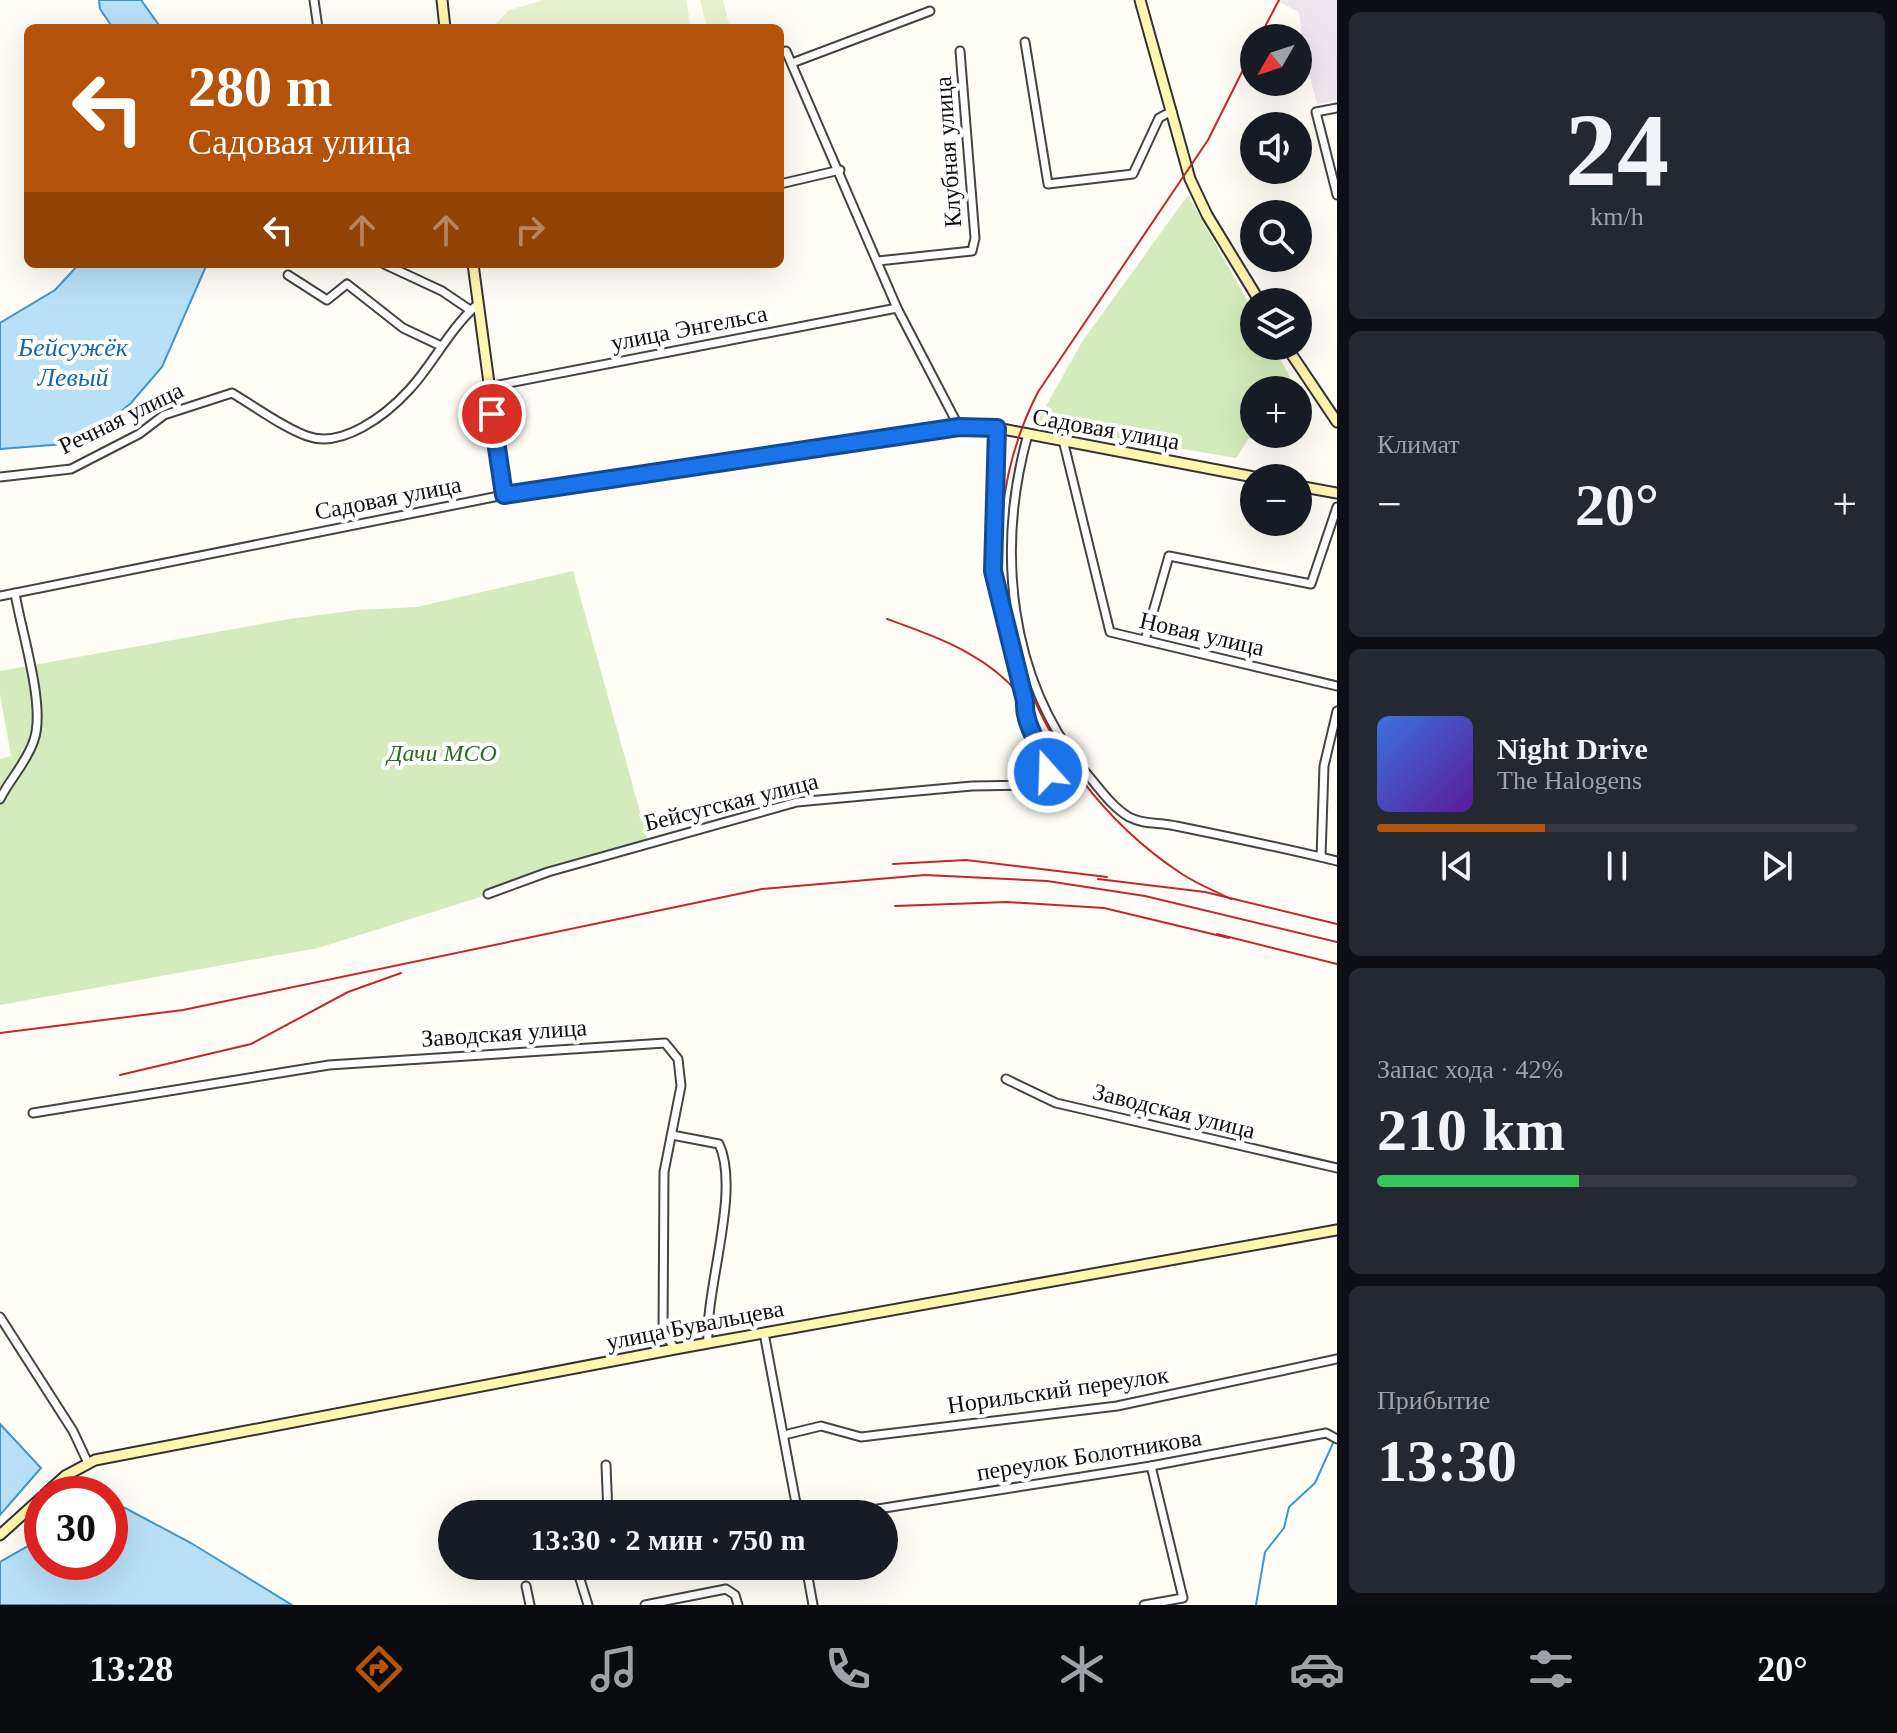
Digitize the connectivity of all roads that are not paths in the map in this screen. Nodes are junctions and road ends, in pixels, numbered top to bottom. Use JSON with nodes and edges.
{"nodes":[{"id":1,"x":314,"y":0,"type":"edge"},
{"id":2,"x":442,"y":0,"type":"edge"},
{"id":3,"x":1140,"y":0,"type":"edge"},
{"id":4,"x":930,"y":11,"type":"dead end"},
{"id":5,"x":317,"y":24,"type":"edge"},
{"id":6,"x":445,"y":24,"type":"edge"},
{"id":7,"x":1025,"y":42,"type":"dead end"},
{"id":8,"x":960,"y":51,"type":"dead end"},
{"id":9,"x":784,"y":52,"type":"edge"},
{"id":10,"x":792,"y":63,"type":"junction"},
{"id":11,"x":1337,"y":108,"type":"edge"},
{"id":12,"x":1172,"y":111,"type":"junction"},
{"id":13,"x":840,"y":170,"type":"junction"},
{"id":14,"x":784,"y":183,"type":"edge"},
{"id":15,"x":1337,"y":195,"type":"edge"},
{"id":16,"x":878,"y":261,"type":"junction"},
{"id":17,"x":393,"y":268,"type":"edge"},
{"id":18,"x":473,"y":268,"type":"edge"},
{"id":19,"x":288,"y":275,"type":"dead end"},
{"id":20,"x":1251,"y":288,"type":"edge"},
{"id":21,"x":474,"y":307,"type":"junction"},
{"id":22,"x":897,"y":308,"type":"junction"},
{"id":23,"x":439,"y":345,"type":"junction"},
{"id":24,"x":1295,"y":360,"type":"edge"},
{"id":25,"x":488,"y":387,"type":"junction"},
{"id":26,"x":1337,"y":422,"type":"edge"},
{"id":27,"x":959,"y":427,"type":"junction"},
{"id":28,"x":997,"y":428,"type":"junction"},
{"id":29,"x":1028,"y":434,"type":"junction"},
{"id":30,"x":1063,"y":440,"type":"junction"},
{"id":31,"x":1240,"y":474,"type":"edge"},
{"id":32,"x":0,"y":477,"type":"edge"},
{"id":33,"x":1312,"y":489,"type":"edge"},
{"id":34,"x":1337,"y":493,"type":"edge"},
{"id":35,"x":504,"y":495,"type":"junction"},
{"id":36,"x":1337,"y":507,"type":"edge"},
{"id":37,"x":15,"y":593,"type":"junction"},
{"id":38,"x":0,"y":596,"type":"edge"},
{"id":39,"x":1145,"y":640,"type":"junction"},
{"id":40,"x":1337,"y":686,"type":"edge"},
{"id":41,"x":1337,"y":711,"type":"edge"},
{"id":42,"x":0,"y":799,"type":"edge"},
{"id":43,"x":1321,"y":857,"type":"junction"},
{"id":44,"x":1337,"y":861,"type":"edge"},
{"id":45,"x":488,"y":894,"type":"dead end"},
{"id":46,"x":1006,"y":1079,"type":"dead end"},
{"id":47,"x":33,"y":1113,"type":"dead end"},
{"id":48,"x":672,"y":1135,"type":"junction"},
{"id":49,"x":1337,"y":1168,"type":"edge"},
{"id":50,"x":1337,"y":1230,"type":"edge"},
{"id":51,"x":0,"y":1317,"type":"edge"},
{"id":52,"x":764,"y":1333,"type":"junction"},
{"id":53,"x":708,"y":1343,"type":"junction"},
{"id":54,"x":675,"y":1349,"type":"junction"},
{"id":55,"x":1337,"y":1359,"type":"edge"},
{"id":56,"x":784,"y":1435,"type":"junction"},
{"id":57,"x":1337,"y":1439,"type":"edge"},
{"id":58,"x":88,"y":1463,"type":"junction"},
{"id":59,"x":606,"y":1465,"type":"dead end"},
{"id":60,"x":1151,"y":1466,"type":"junction"},
{"id":61,"x":65,"y":1476,"type":"edge"},
{"id":62,"x":607,"y":1500,"type":"edge"},
{"id":63,"x":796,"y":1500,"type":"edge"},
{"id":64,"x":898,"y":1506,"type":"edge"},
{"id":65,"x":24,"y":1514,"type":"edge"},
{"id":66,"x":0,"y":1535,"type":"edge"},
{"id":67,"x":580,"y":1580,"type":"edge"},
{"id":68,"x":809,"y":1580,"type":"edge"},
{"id":69,"x":526,"y":1586,"type":"dead end"},
{"id":70,"x":530,"y":1605,"type":"edge"},
{"id":71,"x":588,"y":1605,"type":"edge"},
{"id":72,"x":645,"y":1605,"type":"edge"},
{"id":73,"x":738,"y":1605,"type":"edge"},
{"id":74,"x":813,"y":1605,"type":"edge"},
{"id":75,"x":1144,"y":1605,"type":"edge"}],
"edges":[{"from":1,"to":5,"type":"street"},
{"from":2,"to":6,"type":"street"},
{"from":3,"to":12,"type":"street"},
{"from":4,"to":10,"type":"street"},
{"from":7,"to":12,"type":"street"},
{"from":8,"to":16,"type":"street","name":"Клубная улица"},
{"from":9,"to":10,"type":"street"},
{"from":10,"to":13,"type":"street"},
{"from":11,"to":15,"type":"street"},
{"from":12,"to":20,"type":"street"},
{"from":13,"to":14,"type":"street"},
{"from":13,"to":16,"type":"street"},
{"from":16,"to":22,"type":"street"},
{"from":17,"to":21,"type":"street"},
{"from":18,"to":21,"type":"street"},
{"from":19,"to":23,"type":"street"},
{"from":21,"to":23,"type":"street","name":"Речная улица"},
{"from":21,"to":25,"type":"street"},
{"from":22,"to":25,"type":"street","name":"улица Энгельса"},
{"from":22,"to":27,"type":"street"},
{"from":23,"to":32,"type":"street","name":"Речная улица"},
{"from":24,"to":26,"type":"street"},
{"from":25,"to":35,"type":"street"},
{"from":27,"to":28,"type":"street","name":"Садовая улица"},
{"from":27,"to":35,"type":"street","name":"Садовая улица"},
{"from":28,"to":29,"type":"street","name":"Садовая улица"},
{"from":28,"to":45,"type":"street","name":"Бейсугская улица"},
{"from":29,"to":30,"type":"street","name":"Садовая улица"},
{"from":29,"to":43,"type":"street"},
{"from":30,"to":31,"type":"street","name":"Садовая улица"},
{"from":30,"to":39,"type":"street","name":"Новая улица"},
{"from":33,"to":34,"type":"street"},
{"from":35,"to":37,"type":"street","name":"Садовая улица"},
{"from":36,"to":39,"type":"street"},
{"from":37,"to":38,"type":"street","name":"Садовая улица"},
{"from":37,"to":42,"type":"street"},
{"from":39,"to":40,"type":"street","name":"Новая улица"},
{"from":41,"to":43,"type":"street"},
{"from":43,"to":44,"type":"street"},
{"from":46,"to":49,"type":"street","name":"Заводская улица"},
{"from":47,"to":48,"type":"street","name":"Заводская улица"},
{"from":48,"to":53,"type":"street"},
{"from":48,"to":54,"type":"street","name":"Заводская улица"},
{"from":50,"to":52,"type":"street","name":"улица Бувальцева"},
{"from":51,"to":58,"type":"street"},
{"from":52,"to":53,"type":"street","name":"улица Бувальцева"},
{"from":52,"to":56,"type":"street"},
{"from":53,"to":54,"type":"street","name":"улица Бувальцева"},
{"from":54,"to":58,"type":"street","name":"улица Бувальцева"},
{"from":55,"to":56,"type":"street","name":"Норильский переулок"},
{"from":56,"to":63,"type":"street"},
{"from":57,"to":60,"type":"street","name":"переулок Болотникова"},
{"from":58,"to":61,"type":"street","name":"улица Бувальцева"},
{"from":59,"to":62,"type":"street"},
{"from":60,"to":64,"type":"street","name":"переулок Болотникова"},
{"from":60,"to":75,"type":"street"},
{"from":65,"to":66,"type":"street","name":"улица Бувальцева"},
{"from":67,"to":71,"type":"street"},
{"from":68,"to":74,"type":"street"},
{"from":69,"to":70,"type":"street"},
{"from":72,"to":73,"type":"street"}]}
